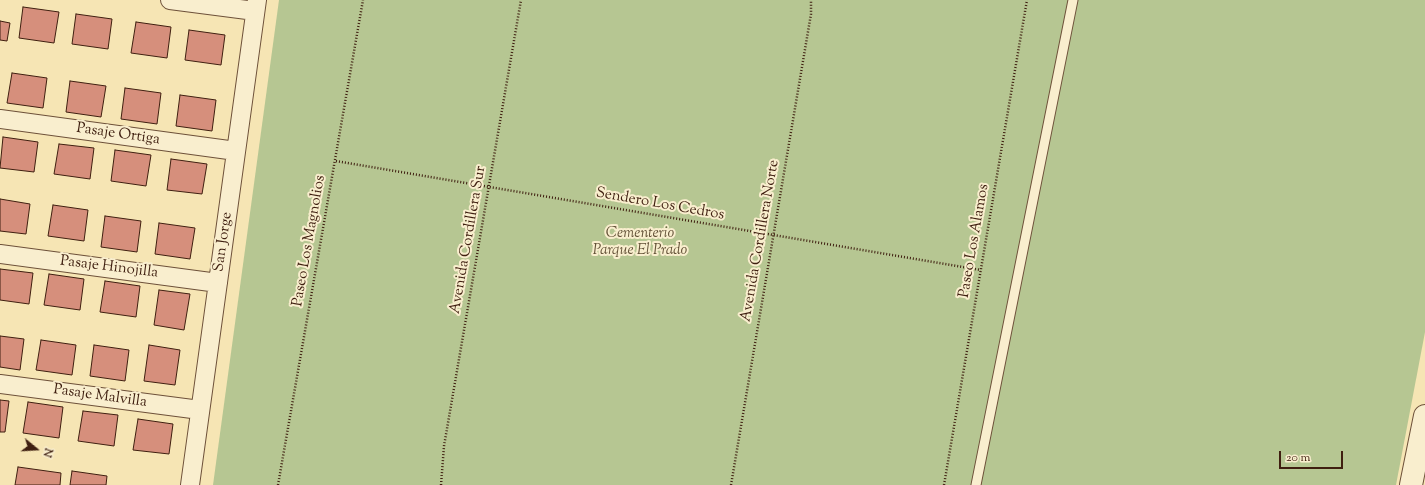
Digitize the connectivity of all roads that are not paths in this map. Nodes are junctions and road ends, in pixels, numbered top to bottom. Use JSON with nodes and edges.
{"nodes":[{"id":1,"x":170,"y":0,"type":"edge"},
{"id":2,"x":1073,"y":0,"type":"edge"},
{"id":3,"x":256,"y":6,"type":"edge"},
{"id":4,"x":0,"y":119,"type":"edge"},
{"id":5,"x":236,"y":151,"type":"junction"},
{"id":6,"x":0,"y":254,"type":"edge"},
{"id":7,"x":218,"y":282,"type":"junction"},
{"id":8,"x":0,"y":384,"type":"edge"},
{"id":9,"x":200,"y":410,"type":"junction"},
{"id":10,"x":1425,"y":416,"type":"edge"},
{"id":11,"x":190,"y":485,"type":"edge"},
{"id":12,"x":976,"y":485,"type":"edge"},
{"id":13,"x":1411,"y":485,"type":"edge"}],
"edges":[{"from":1,"to":3,"type":"street"},
{"from":2,"to":12,"type":"lane"},
{"from":3,"to":5,"type":"street","name":"San Jorge"},
{"from":4,"to":5,"type":"street","name":"Pasaje Ortiga"},
{"from":5,"to":7,"type":"street","name":"San Jorge"},
{"from":6,"to":7,"type":"street","name":"Pasaje Hinojilla"},
{"from":7,"to":9,"type":"street","name":"San Jorge"},
{"from":8,"to":9,"type":"street","name":"Pasaje Malvilla"},
{"from":9,"to":11,"type":"street","name":"San Jorge"},
{"from":10,"to":13,"type":"street"}]}
